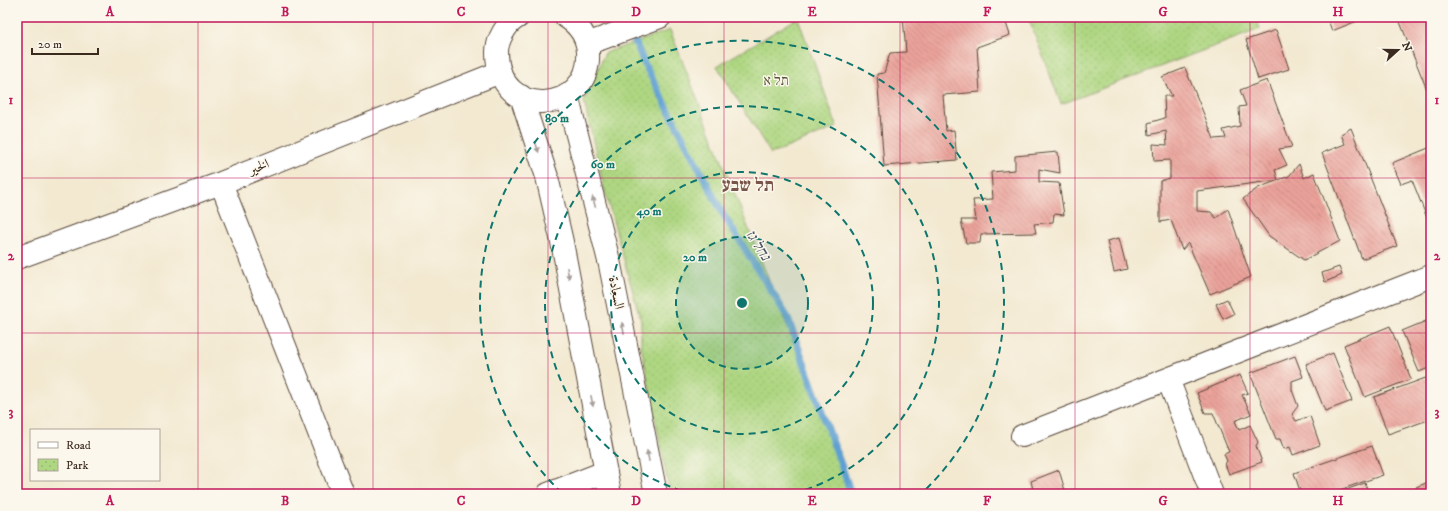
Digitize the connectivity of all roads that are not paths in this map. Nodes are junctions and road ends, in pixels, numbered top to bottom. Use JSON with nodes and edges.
{"nodes":[{"id":1,"x":518,"y":17,"type":"edge"},
{"id":2,"x":566,"y":17,"type":"edge"},
{"id":3,"x":660,"y":17,"type":"edge"},
{"id":4,"x":587,"y":44,"type":"junction"},
{"id":5,"x":500,"y":72,"type":"junction"},
{"id":6,"x":567,"y":94,"type":"junction"},
{"id":7,"x":521,"y":96,"type":"junction"},
{"id":8,"x":221,"y":183,"type":"junction"},
{"id":9,"x":17,"y":258,"type":"edge"},
{"id":10,"x":1431,"y":276,"type":"edge"},
{"id":11,"x":1168,"y":379,"type":"junction"},
{"id":12,"x":1022,"y":436,"type":"dead end"},
{"id":13,"x":605,"y":472,"type":"junction"},
{"id":14,"x":343,"y":494,"type":"edge"},
{"id":15,"x":548,"y":494,"type":"edge"},
{"id":16,"x":610,"y":494,"type":"edge"},
{"id":17,"x":656,"y":494,"type":"edge"},
{"id":18,"x":1212,"y":494,"type":"edge"}],
"edges":[{"from":1,"to":5,"type":"street"},
{"from":2,"to":4,"type":"street"},
{"from":3,"to":4,"type":"street"},
{"from":4,"to":6,"type":"street"},
{"from":5,"to":7,"type":"street"},
{"from":5,"to":8,"type":"street","name":"الخير"},
{"from":6,"to":7,"type":"street"},
{"from":17,"to":6,"type":"street","name":"السعادة","one_way":true},
{"from":7,"to":13,"type":"street","one_way":true},
{"from":8,"to":9,"type":"street","name":"الخير"},
{"from":8,"to":14,"type":"street"},
{"from":10,"to":11,"type":"street"},
{"from":11,"to":12,"type":"street"},
{"from":11,"to":18,"type":"street"},
{"from":13,"to":15,"type":"street"},
{"from":13,"to":16,"type":"street"}]}
